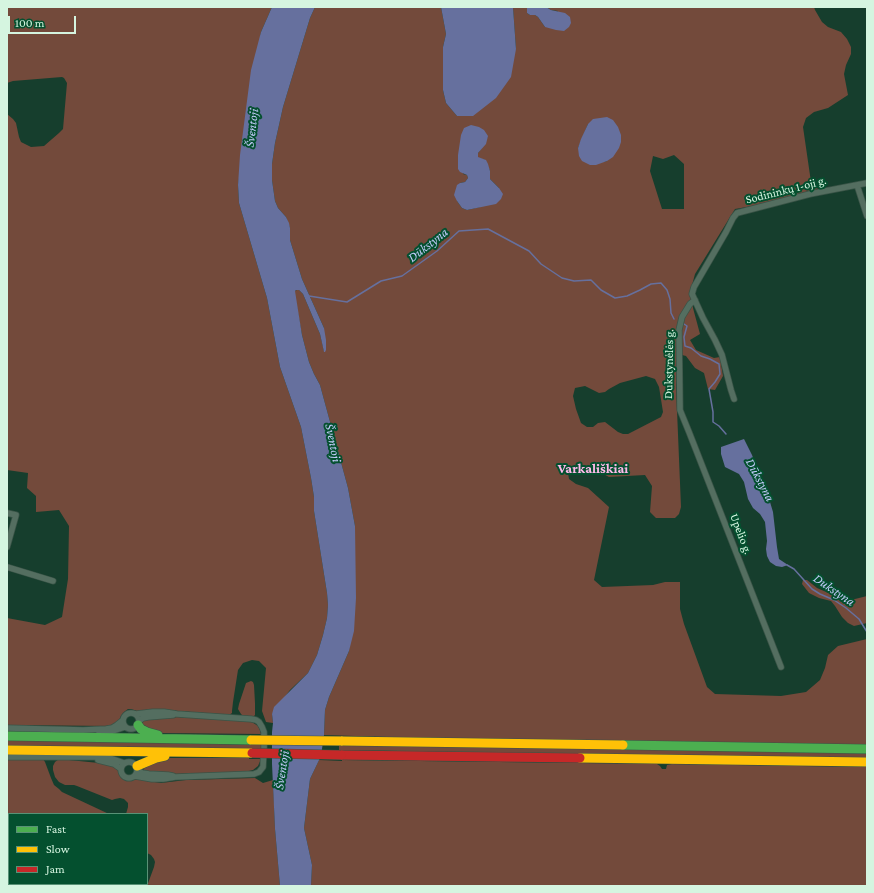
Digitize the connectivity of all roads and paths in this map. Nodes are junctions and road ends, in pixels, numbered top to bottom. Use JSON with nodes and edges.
{"nodes":[{"id":1,"x":867,"y":183,"type":"edge"},
{"id":2,"x":857,"y":185,"type":"junction"},
{"id":3,"x":867,"y":216,"type":"edge"},
{"id":4,"x":695,"y":300,"type":"junction"},
{"id":5,"x":734,"y":398,"type":"dead end"},
{"id":6,"x":680,"y":410,"type":"joint"},
{"id":7,"x":7,"y":512,"type":"edge"},
{"id":8,"x":7,"y":547,"type":"edge"},
{"id":9,"x":7,"y":567,"type":"edge"},
{"id":10,"x":53,"y":581,"type":"dead end"},
{"id":11,"x":781,"y":666,"type":"dead end"},
{"id":12,"x":136,"y":714,"type":"junction"},
{"id":13,"x":177,"y":714,"type":"junction"},
{"id":14,"x":122,"y":720,"type":"junction"},
{"id":15,"x":138,"y":723,"type":"junction"},
{"id":16,"x":125,"y":727,"type":"junction"},
{"id":17,"x":7,"y":728,"type":"edge"},
{"id":18,"x":83,"y":730,"type":"junction"},
{"id":19,"x":7,"y":736,"type":"edge"},
{"id":20,"x":172,"y":739,"type":"junction"},
{"id":21,"x":867,"y":749,"type":"edge"},
{"id":22,"x":7,"y":750,"type":"edge"},
{"id":23,"x":185,"y":752,"type":"junction"},
{"id":24,"x":7,"y":757,"type":"edge"},
{"id":25,"x":82,"y":757,"type":"junction"},
{"id":26,"x":867,"y":762,"type":"edge"},
{"id":27,"x":124,"y":763,"type":"junction"},
{"id":28,"x":137,"y":768,"type":"junction"},
{"id":29,"x":121,"y":769,"type":"junction"},
{"id":30,"x":135,"y":776,"type":"junction"},
{"id":31,"x":175,"y":777,"type":"junction"}],
"edges":[{"from":1,"to":2,"type":"street","name":"Sodininkų 1-oji g."},
{"from":2,"to":3,"type":"street"},
{"from":2,"to":4,"type":"street","name":"Sodininkų 1-oji g."},
{"from":4,"to":5,"type":"street"},
{"from":4,"to":6,"type":"street","name":"Dukstynėlės g."},
{"from":6,"to":11,"type":"street","name":"Upelio g."},
{"from":7,"to":8,"type":"street"},
{"from":9,"to":10,"type":"street"},
{"from":12,"to":13,"type":"street"},
{"from":12,"to":14,"type":"street"},
{"from":12,"to":15,"type":"street"},
{"from":13,"to":15,"type":"street"},
{"from":13,"to":31,"type":"street"},
{"from":14,"to":16,"type":"street"},
{"from":14,"to":18,"type":"street"},
{"from":15,"to":16,"type":"street"},
{"from":15,"to":20,"type":"highway"},
{"from":16,"to":18,"type":"street"},
{"from":17,"to":18,"type":"street"},
{"from":19,"to":20,"type":"highway"},
{"from":20,"to":21,"type":"highway","bridge":true},
{"from":22,"to":23,"type":"highway"},
{"from":23,"to":26,"type":"highway","bridge":true},
{"from":23,"to":28,"type":"highway"},
{"from":24,"to":25,"type":"street"},
{"from":25,"to":27,"type":"street"},
{"from":25,"to":29,"type":"street"},
{"from":27,"to":28,"type":"street"},
{"from":27,"to":29,"type":"street"},
{"from":28,"to":30,"type":"street"},
{"from":28,"to":31,"type":"street"},
{"from":29,"to":30,"type":"street"},
{"from":30,"to":31,"type":"street"}]}
